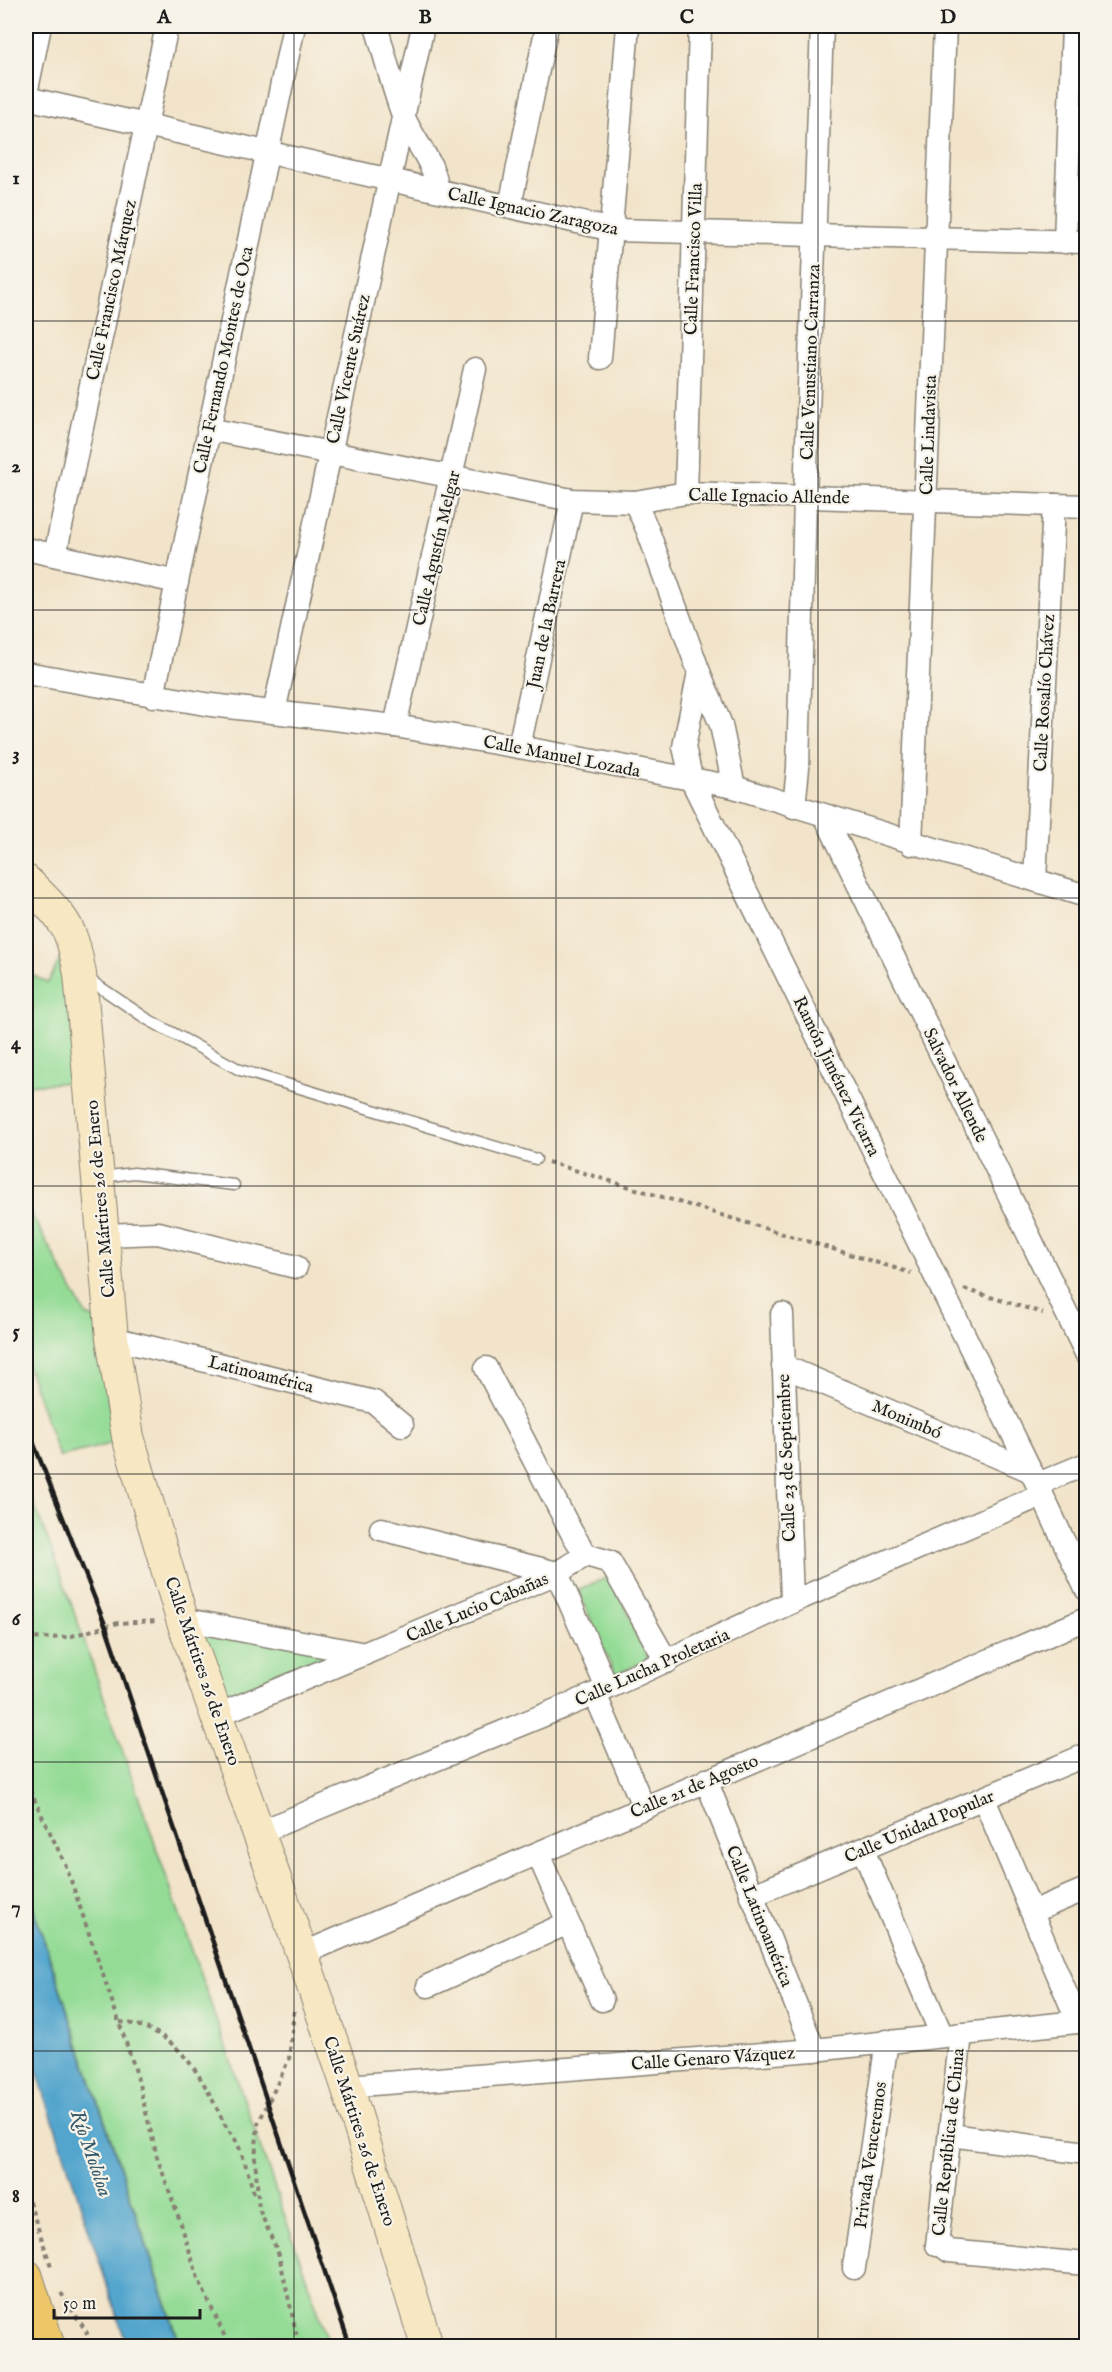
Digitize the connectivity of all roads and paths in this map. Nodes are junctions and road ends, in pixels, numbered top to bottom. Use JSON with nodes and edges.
{"nodes":[{"id":1,"x":40,"y":26,"type":"edge"},
{"id":2,"x":167,"y":26,"type":"edge"},
{"id":3,"x":294,"y":26,"type":"edge"},
{"id":4,"x":376,"y":26,"type":"edge"},
{"id":5,"x":423,"y":26,"type":"edge"},
{"id":6,"x":547,"y":26,"type":"edge"},
{"id":7,"x":628,"y":26,"type":"edge"},
{"id":8,"x":700,"y":26,"type":"edge"},
{"id":9,"x":822,"y":26,"type":"edge"},
{"id":10,"x":945,"y":26,"type":"edge"},
{"id":11,"x":1073,"y":26,"type":"edge"},
{"id":12,"x":26,"y":94,"type":"edge"},
{"id":13,"x":26,"y":98,"type":"edge"},
{"id":14,"x":403,"y":116,"type":"junction"},
{"id":15,"x":147,"y":126,"type":"junction"},
{"id":16,"x":268,"y":152,"type":"junction"},
{"id":17,"x":389,"y":179,"type":"junction"},
{"id":18,"x":437,"y":190,"type":"junction"},
{"id":19,"x":510,"y":206,"type":"junction"},
{"id":20,"x":613,"y":230,"type":"junction"},
{"id":21,"x":693,"y":232,"type":"junction"},
{"id":22,"x":814,"y":235,"type":"junction"},
{"id":23,"x":936,"y":238,"type":"junction"},
{"id":24,"x":1076,"y":242,"type":"edge"},
{"id":25,"x":600,"y":357,"type":"dead end"},
{"id":26,"x":475,"y":369,"type":"dead end"},
{"id":27,"x":208,"y":429,"type":"junction"},
{"id":28,"x":330,"y":453,"type":"junction"},
{"id":29,"x":452,"y":477,"type":"junction"},
{"id":30,"x":686,"y":493,"type":"junction"},
{"id":31,"x":805,"y":497,"type":"junction"},
{"id":32,"x":572,"y":500,"type":"junction"},
{"id":33,"x":925,"y":501,"type":"junction"},
{"id":34,"x":635,"y":502,"type":"junction"},
{"id":35,"x":1054,"y":505,"type":"junction"},
{"id":36,"x":1086,"y":506,"type":"edge"},
{"id":37,"x":26,"y":549,"type":"edge"},
{"id":38,"x":55,"y":555,"type":"junction"},
{"id":39,"x":177,"y":582,"type":"junction"},
{"id":40,"x":699,"y":672,"type":"junction"},
{"id":41,"x":26,"y":673,"type":"edge"},
{"id":42,"x":153,"y":696,"type":"junction"},
{"id":43,"x":274,"y":712,"type":"junction"},
{"id":44,"x":395,"y":726,"type":"junction"},
{"id":45,"x":519,"y":747,"type":"junction"},
{"id":46,"x":692,"y":781,"type":"junction"},
{"id":47,"x":734,"y":787,"type":"junction"},
{"id":48,"x":794,"y":807,"type":"junction"},
{"id":49,"x":825,"y":816,"type":"junction"},
{"id":50,"x":911,"y":843,"type":"junction"},
{"id":51,"x":1035,"y":880,"type":"junction"},
{"id":52,"x":26,"y":881,"type":"edge"},
{"id":53,"x":1086,"y":896,"type":"edge"},
{"id":54,"x":80,"y":974,"type":"junction"},
{"id":55,"x":536,"y":1159,"type":"joint"},
{"id":56,"x":98,"y":1177,"type":"junction"},
{"id":57,"x":234,"y":1185,"type":"dead end"},
{"id":58,"x":104,"y":1235,"type":"junction"},
{"id":59,"x":296,"y":1268,"type":"dead end"},
{"id":60,"x":937,"y":1281,"type":"junction"},
{"id":61,"x":782,"y":1314,"type":"dead end"},
{"id":62,"x":1072,"y":1322,"type":"junction"},
{"id":63,"x":112,"y":1338,"type":"junction"},
{"id":64,"x":1086,"y":1353,"type":"edge"},
{"id":65,"x":783,"y":1366,"type":"junction"},
{"id":66,"x":486,"y":1368,"type":"dead end"},
{"id":67,"x":402,"y":1425,"type":"dead end"},
{"id":68,"x":1086,"y":1464,"type":"edge"},
{"id":69,"x":1037,"y":1483,"type":"junction"},
{"id":70,"x":381,"y":1529,"type":"dead end"},
{"id":71,"x":586,"y":1555,"type":"junction"},
{"id":72,"x":557,"y":1573,"type":"junction"},
{"id":73,"x":1086,"y":1589,"type":"edge"},
{"id":74,"x":792,"y":1602,"type":"junction"},
{"id":75,"x":1086,"y":1618,"type":"edge"},
{"id":76,"x":182,"y":1619,"type":"junction"},
{"id":77,"x":26,"y":1639,"type":"edge"},
{"id":78,"x":365,"y":1654,"type":"junction"},
{"id":79,"x":667,"y":1662,"type":"junction"},
{"id":80,"x":601,"y":1691,"type":"junction"},
{"id":81,"x":218,"y":1714,"type":"junction"},
{"id":82,"x":1086,"y":1755,"type":"edge"},
{"id":83,"x":706,"y":1780,"type":"junction"},
{"id":84,"x":26,"y":1782,"type":"edge"},
{"id":85,"x":984,"y":1798,"type":"junction"},
{"id":86,"x":644,"y":1808,"type":"junction"},
{"id":87,"x":260,"y":1832,"type":"junction"},
{"id":88,"x":862,"y":1850,"type":"junction"},
{"id":89,"x":538,"y":1854,"type":"junction"},
{"id":90,"x":1086,"y":1889,"type":"edge"},
{"id":91,"x":751,"y":1896,"type":"junction"},
{"id":92,"x":1032,"y":1912,"type":"junction"},
{"id":93,"x":568,"y":1923,"type":"junction"},
{"id":94,"x":302,"y":1954,"type":"junction"},
{"id":95,"x":428,"y":1986,"type":"dead end"},
{"id":96,"x":602,"y":2000,"type":"dead end"},
{"id":97,"x":294,"y":2010,"type":"dead end"},
{"id":98,"x":1082,"y":2021,"type":"edge"},
{"id":99,"x":120,"y":2022,"type":"junction"},
{"id":100,"x":951,"y":2035,"type":"junction"},
{"id":101,"x":886,"y":2041,"type":"junction"},
{"id":102,"x":814,"y":2050,"type":"junction"},
{"id":103,"x":347,"y":2086,"type":"junction"},
{"id":104,"x":950,"y":2135,"type":"junction"},
{"id":105,"x":1086,"y":2153,"type":"edge"},
{"id":106,"x":26,"y":2193,"type":"edge"},
{"id":107,"x":259,"y":2208,"type":"junction"},
{"id":108,"x":1086,"y":2264,"type":"edge"},
{"id":109,"x":854,"y":2268,"type":"dead end"},
{"id":110,"x":40,"y":2276,"type":"edge"},
{"id":111,"x":58,"y":2285,"type":"dead end"},
{"id":112,"x":48,"y":2346,"type":"edge"},
{"id":113,"x":92,"y":2346,"type":"edge"},
{"id":114,"x":229,"y":2346,"type":"edge"},
{"id":115,"x":299,"y":2346,"type":"edge"},
{"id":116,"x":427,"y":2346,"type":"edge"}],
"edges":[{"from":1,"to":12,"type":"street"},
{"from":2,"to":15,"type":"street","name":"Calle Francisco Márquez"},
{"from":3,"to":16,"type":"street","name":"Calle Fernando Montes de Oca"},
{"from":4,"to":14,"type":"street"},
{"from":5,"to":14,"type":"street","name":"Calle Vicente Suárez"},
{"from":6,"to":19,"type":"street"},
{"from":7,"to":20,"type":"street"},
{"from":8,"to":21,"type":"street","name":"Calle Francisco Villa"},
{"from":9,"to":22,"type":"street","name":"Calle Venustiano Carranza"},
{"from":10,"to":23,"type":"street","name":"Calle Lindavista"},
{"from":11,"to":24,"type":"street"},
{"from":13,"to":15,"type":"street","name":"Calle Ignacio Zaragoza"},
{"from":14,"to":17,"type":"street","name":"Calle Vicente Suárez"},
{"from":14,"to":18,"type":"street"},
{"from":15,"to":16,"type":"street","name":"Calle Ignacio Zaragoza"},
{"from":15,"to":38,"type":"street","name":"Calle Francisco Márquez"},
{"from":16,"to":17,"type":"street","name":"Calle Ignacio Zaragoza"},
{"from":16,"to":27,"type":"street","name":"Calle Fernando Montes de Oca"},
{"from":17,"to":18,"type":"street","name":"Calle Ignacio Zaragoza"},
{"from":17,"to":28,"type":"street","name":"Calle Vicente Suárez"},
{"from":18,"to":19,"type":"street","name":"Calle Ignacio Zaragoza"},
{"from":19,"to":20,"type":"street","name":"Calle Ignacio Zaragoza"},
{"from":20,"to":21,"type":"street","name":"Calle Ignacio Zaragoza"},
{"from":20,"to":25,"type":"street"},
{"from":21,"to":22,"type":"street","name":"Calle Ignacio Zaragoza"},
{"from":21,"to":30,"type":"street","name":"Calle Francisco Villa"},
{"from":22,"to":23,"type":"street","name":"Calle Ignacio Zaragoza"},
{"from":22,"to":31,"type":"street","name":"Calle Venustiano Carranza"},
{"from":23,"to":24,"type":"street","name":"Calle Ignacio Zaragoza"},
{"from":23,"to":33,"type":"street","name":"Calle Lindavista"},
{"from":26,"to":29,"type":"street","name":"Calle Agustín Melgar"},
{"from":27,"to":28,"type":"street","name":"Calle Ignacio Allende"},
{"from":27,"to":39,"type":"street","name":"Calle Fernando Montes de Oca"},
{"from":28,"to":29,"type":"street","name":"Calle Ignacio Allende"},
{"from":28,"to":43,"type":"street","name":"Calle Vicente Suárez"},
{"from":29,"to":32,"type":"street","name":"Calle Ignacio Allende"},
{"from":29,"to":44,"type":"street","name":"Calle Agustín Melgar"},
{"from":30,"to":31,"type":"street","name":"Calle Ignacio Allende"},
{"from":30,"to":34,"type":"street","name":"Calle Ignacio Allende"},
{"from":31,"to":33,"type":"street","name":"Calle Ignacio Allende"},
{"from":31,"to":48,"type":"street","name":"Calle Venustiano Carranza"},
{"from":32,"to":34,"type":"street","name":"Calle Ignacio Allende"},
{"from":32,"to":45,"type":"street","name":"Juan de la Barrera"},
{"from":33,"to":35,"type":"street","name":"Calle Ignacio Allende"},
{"from":33,"to":50,"type":"street","name":"Calle Lindavista"},
{"from":34,"to":40,"type":"street"},
{"from":35,"to":36,"type":"street","name":"Calle Ignacio Allende"},
{"from":35,"to":51,"type":"street","name":"Calle Rosalío Chávez"},
{"from":37,"to":38,"type":"street"},
{"from":38,"to":39,"type":"street"},
{"from":39,"to":42,"type":"street","name":"Calle Fernando Montes de Oca"},
{"from":40,"to":46,"type":"street","name":"Ramón Jiménez Vicarra"},
{"from":40,"to":47,"type":"street"},
{"from":41,"to":42,"type":"street","name":"Calle Manuel Lozada"},
{"from":42,"to":43,"type":"street","name":"Calle Manuel Lozada"},
{"from":43,"to":44,"type":"street","name":"Calle Manuel Lozada"},
{"from":44,"to":45,"type":"street","name":"Calle Manuel Lozada"},
{"from":45,"to":46,"type":"street","name":"Calle Manuel Lozada"},
{"from":46,"to":47,"type":"street","name":"Calle Manuel Lozada"},
{"from":46,"to":60,"type":"street","name":"Ramón Jiménez Vicarra"},
{"from":47,"to":48,"type":"street","name":"Calle Manuel Lozada"},
{"from":48,"to":49,"type":"street","name":"Calle Manuel Lozada"},
{"from":49,"to":50,"type":"street","name":"Calle Manuel Lozada"},
{"from":49,"to":62,"type":"street","name":"Salvador Allende"},
{"from":50,"to":51,"type":"street","name":"Calle Manuel Lozada"},
{"from":51,"to":53,"type":"street","name":"Calle Manuel Lozada"},
{"from":52,"to":54,"type":"street","name":"Calle Mártires 26 de Enero"},
{"from":54,"to":55,"type":"lane"},
{"from":54,"to":56,"type":"street","name":"Calle Mártires 26 de Enero"},
{"from":55,"to":60,"type":"path"},
{"from":56,"to":57,"type":"lane"},
{"from":56,"to":58,"type":"street","name":"Calle Mártires 26 de Enero"},
{"from":58,"to":59,"type":"street"},
{"from":58,"to":63,"type":"street","name":"Calle Mártires 26 de Enero"},
{"from":60,"to":62,"type":"path"},
{"from":60,"to":69,"type":"street","name":"Ramón Jiménez Vicarra"},
{"from":61,"to":65,"type":"street","name":"Calle 23 de Septiembre"},
{"from":62,"to":64,"type":"street","name":"Salvador Allende"},
{"from":63,"to":67,"type":"street","name":"Latinoamérica"},
{"from":63,"to":76,"type":"street","name":"Calle Mártires 26 de Enero"},
{"from":65,"to":69,"type":"street","name":"Monimbó"},
{"from":65,"to":74,"type":"street","name":"Calle 23 de Septiembre"},
{"from":66,"to":71,"type":"street"},
{"from":68,"to":69,"type":"street","name":"Calle Lucha Proletaria"},
{"from":69,"to":73,"type":"street","name":"Ramón Jiménez Vicarra"},
{"from":69,"to":74,"type":"street","name":"Calle Lucha Proletaria"},
{"from":70,"to":72,"type":"street"},
{"from":71,"to":72,"type":"street","name":"Calle Lucio Cabañas"},
{"from":71,"to":79,"type":"street"},
{"from":72,"to":78,"type":"street","name":"Calle Lucio Cabañas"},
{"from":72,"to":80,"type":"street"},
{"from":74,"to":79,"type":"street","name":"Calle Lucha Proletaria"},
{"from":75,"to":83,"type":"street","name":"Calle 21 de Agosto"},
{"from":76,"to":77,"type":"path"},
{"from":76,"to":78,"type":"street"},
{"from":76,"to":81,"type":"street","name":"Calle Mártires 26 de Enero"},
{"from":78,"to":81,"type":"street","name":"Calle Lucio Cabañas"},
{"from":79,"to":80,"type":"street","name":"Calle Lucha Proletaria"},
{"from":80,"to":86,"type":"street"},
{"from":80,"to":87,"type":"street","name":"Calle Lucha Proletaria"},
{"from":81,"to":87,"type":"street","name":"Calle Mártires 26 de Enero"},
{"from":82,"to":85,"type":"street","name":"Calle Unidad Popular"},
{"from":83,"to":86,"type":"street","name":"Calle 21 de Agosto"},
{"from":83,"to":91,"type":"street","name":"Calle Latinoamérica"},
{"from":84,"to":99,"type":"path"},
{"from":85,"to":88,"type":"street","name":"Calle Unidad Popular"},
{"from":85,"to":92,"type":"street","name":"Calle Genaro Vázquez"},
{"from":86,"to":89,"type":"street","name":"Calle 21 de Agosto"},
{"from":87,"to":94,"type":"street","name":"Calle Mártires 26 de Enero"},
{"from":88,"to":91,"type":"street","name":"Calle Unidad Popular"},
{"from":88,"to":100,"type":"street"},
{"from":89,"to":93,"type":"street"},
{"from":89,"to":94,"type":"street","name":"Calle 21 de Agosto"},
{"from":90,"to":92,"type":"street"},
{"from":91,"to":102,"type":"street","name":"Calle Latinoamérica"},
{"from":92,"to":98,"type":"street","name":"Calle Genaro Vázquez"},
{"from":93,"to":95,"type":"street"},
{"from":93,"to":96,"type":"street"},
{"from":94,"to":103,"type":"street","name":"Calle Mártires 26 de Enero"},
{"from":97,"to":107,"type":"path"},
{"from":98,"to":100,"type":"street","name":"Calle Genaro Vázquez"},
{"from":99,"to":107,"type":"path"},
{"from":99,"to":114,"type":"path"},
{"from":100,"to":101,"type":"street","name":"Calle Genaro Vázquez"},
{"from":100,"to":104,"type":"street","name":"Calle República de China"},
{"from":101,"to":102,"type":"street","name":"Calle Genaro Vázquez"},
{"from":101,"to":109,"type":"street","name":"Privada Venceremos"},
{"from":102,"to":103,"type":"street","name":"Calle Genaro Vázquez"},
{"from":103,"to":116,"type":"street","name":"Calle Mártires 26 de Enero"},
{"from":104,"to":105,"type":"street"},
{"from":104,"to":108,"type":"street","name":"Calle República de China"},
{"from":106,"to":110,"type":"path"},
{"from":107,"to":115,"type":"path"},
{"from":110,"to":112,"type":"main road"},
{"from":111,"to":113,"type":"path"}]}
